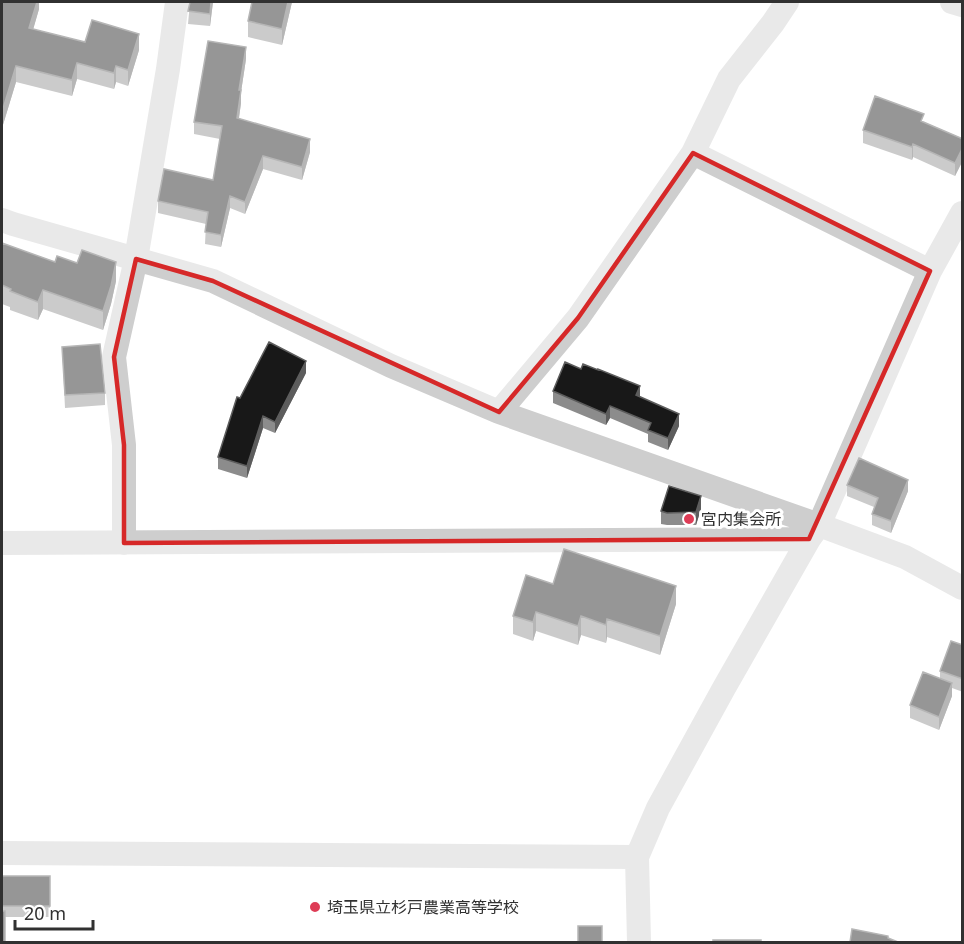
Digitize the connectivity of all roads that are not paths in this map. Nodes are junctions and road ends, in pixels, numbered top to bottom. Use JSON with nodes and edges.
{"nodes":[{"id":1,"x":177,"y":2,"type":"edge"},
{"id":2,"x":787,"y":2,"type":"edge"},
{"id":3,"x":952,"y":2,"type":"edge"},
{"id":4,"x":963,"y":5,"type":"edge"},
{"id":5,"x":693,"y":153,"type":"junction"},
{"id":6,"x":963,"y":213,"type":"edge"},
{"id":7,"x":2,"y":220,"type":"edge"},
{"id":8,"x":136,"y":259,"type":"junction"},
{"id":9,"x":930,"y":272,"type":"junction"},
{"id":10,"x":500,"y":412,"type":"junction"},
{"id":11,"x":814,"y":532,"type":"junction"},
{"id":12,"x":2,"y":543,"type":"edge"},
{"id":13,"x":124,"y":543,"type":"junction"},
{"id":14,"x":963,"y":588,"type":"edge"},
{"id":15,"x":2,"y":853,"type":"edge"},
{"id":16,"x":637,"y":856,"type":"junction"},
{"id":17,"x":639,"y":942,"type":"edge"}],
"edges":[{"from":1,"to":8,"type":"street"},
{"from":2,"to":5,"type":"street"},
{"from":3,"to":4,"type":"street"},
{"from":5,"to":9,"type":"street"},
{"from":5,"to":10,"type":"street"},
{"from":6,"to":9,"type":"street"},
{"from":7,"to":8,"type":"street"},
{"from":8,"to":10,"type":"street"},
{"from":8,"to":13,"type":"street"},
{"from":9,"to":11,"type":"street"},
{"from":10,"to":11,"type":"street"},
{"from":11,"to":13,"type":"street"},
{"from":11,"to":14,"type":"street"},
{"from":11,"to":16,"type":"street"},
{"from":12,"to":13,"type":"street"},
{"from":15,"to":16,"type":"street"},
{"from":16,"to":17,"type":"street"}]}
